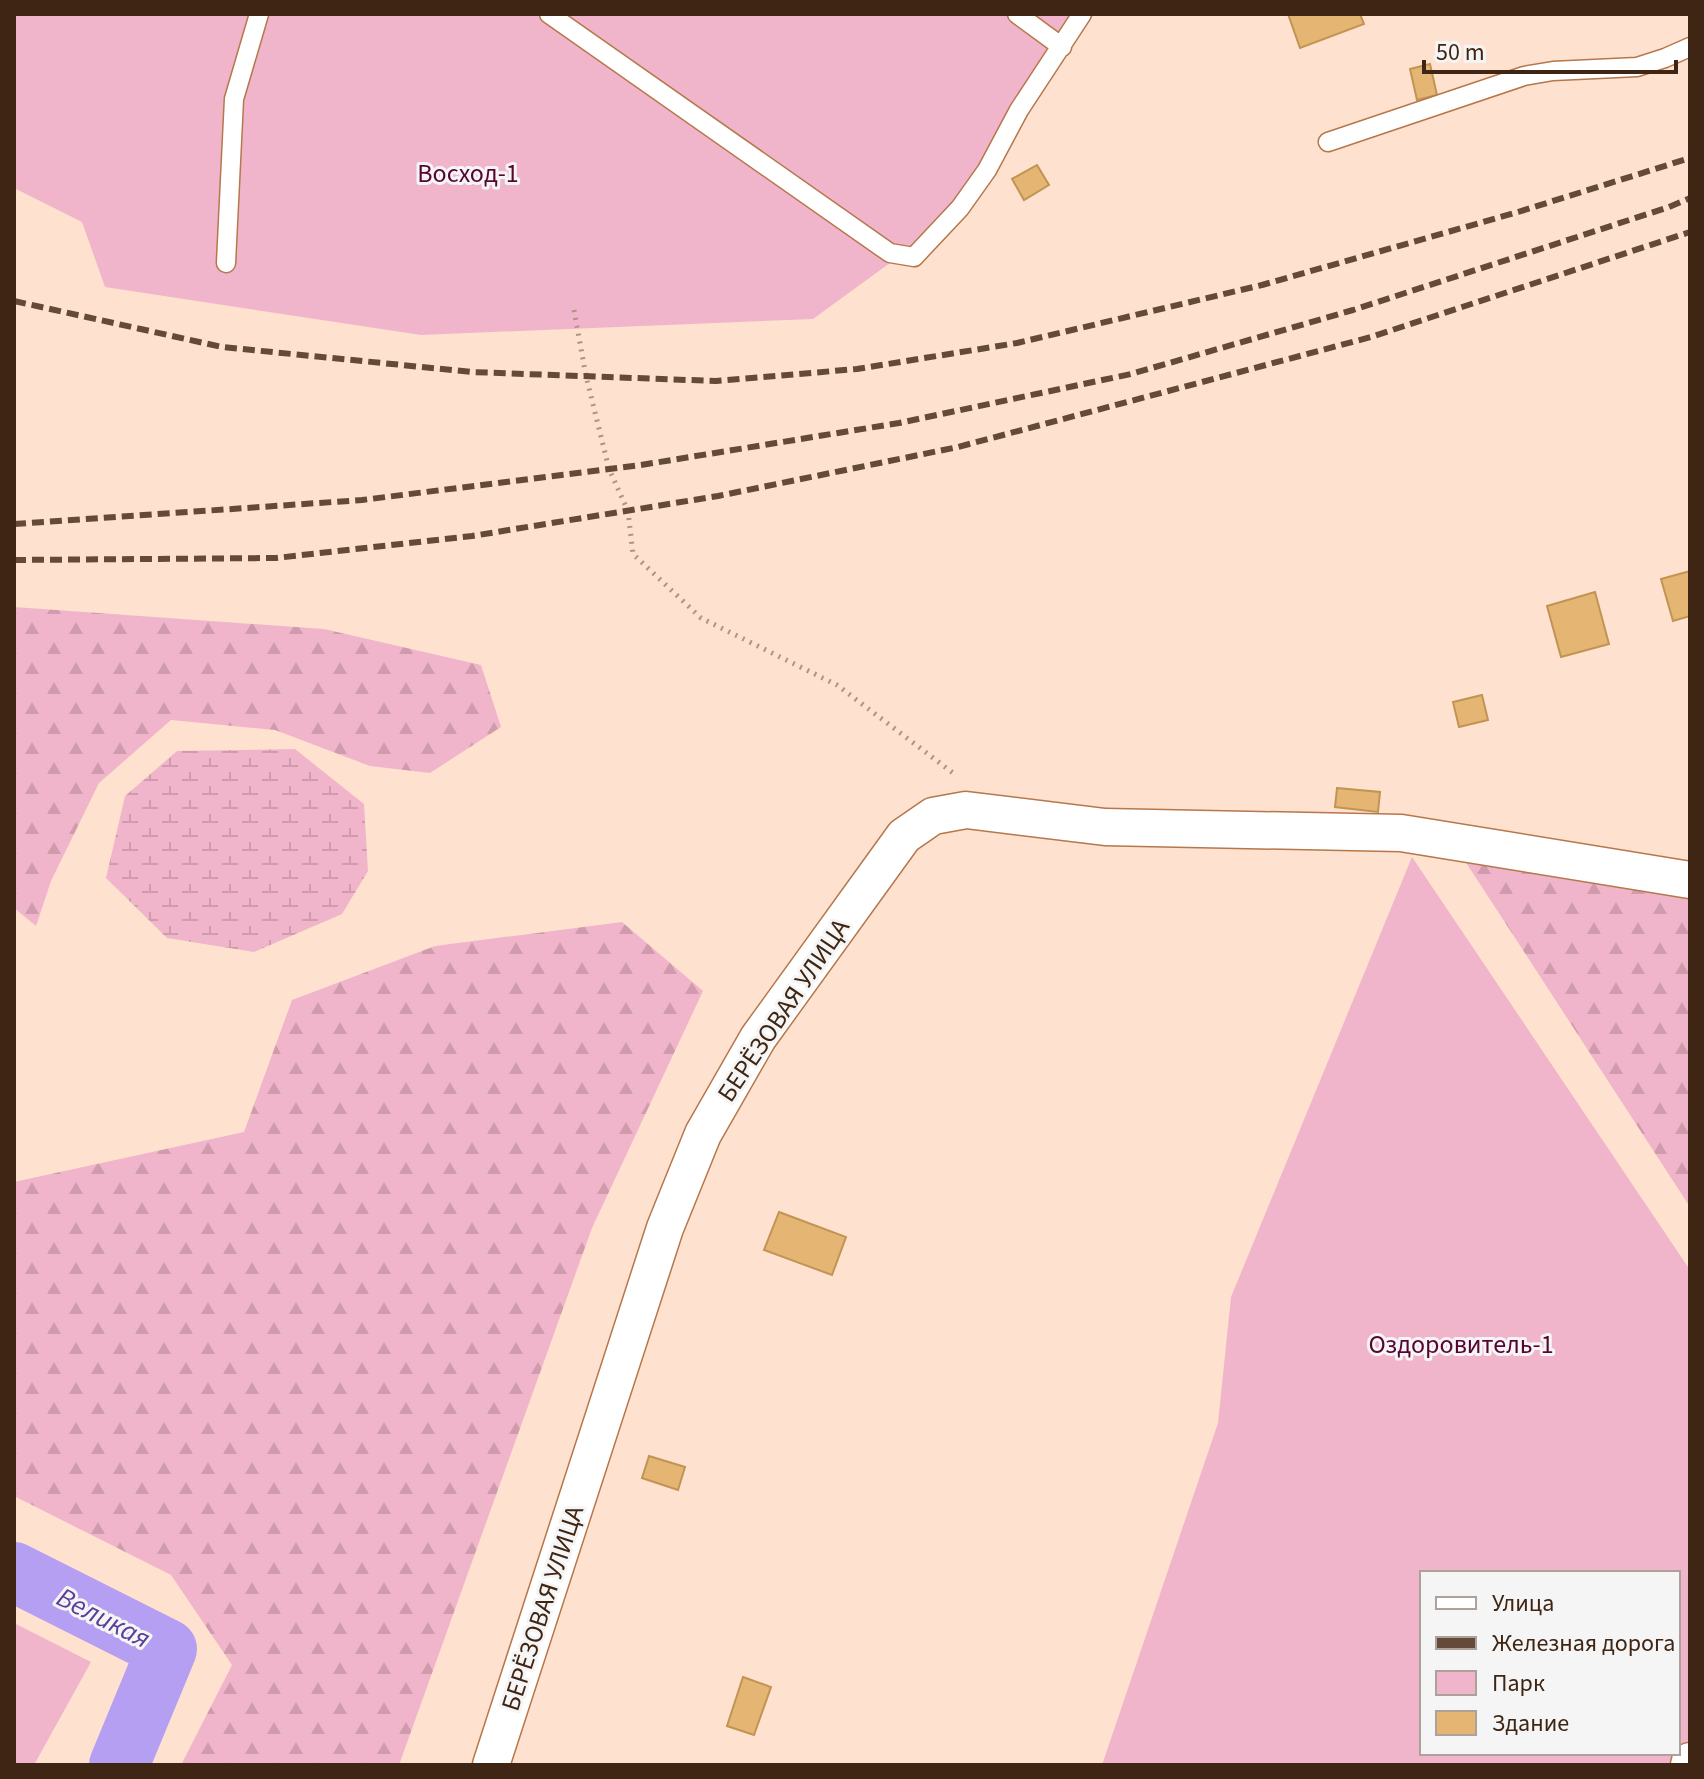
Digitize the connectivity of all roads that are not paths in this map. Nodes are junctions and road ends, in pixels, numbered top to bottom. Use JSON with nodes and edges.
{"nodes":[{"id":1,"x":259,"y":14,"type":"edge"},
{"id":2,"x":549,"y":14,"type":"edge"},
{"id":3,"x":1017,"y":14,"type":"edge"},
{"id":4,"x":1082,"y":14,"type":"edge"},
{"id":5,"x":1062,"y":47,"type":"junction"},
{"id":6,"x":1690,"y":47,"type":"edge"},
{"id":7,"x":1328,"y":142,"type":"dead end"},
{"id":8,"x":226,"y":263,"type":"dead end"},
{"id":9,"x":1690,"y":880,"type":"edge"},
{"id":10,"x":491,"y":1765,"type":"edge"}],
"edges":[{"from":1,"to":8,"type":"lane"},
{"from":2,"to":5,"type":"lane"},
{"from":3,"to":5,"type":"lane"},
{"from":4,"to":5,"type":"lane"},
{"from":6,"to":7,"type":"lane"},
{"from":9,"to":10,"type":"street","name":"БЕРЁЗОВАЯ УЛИЦА"}]}
